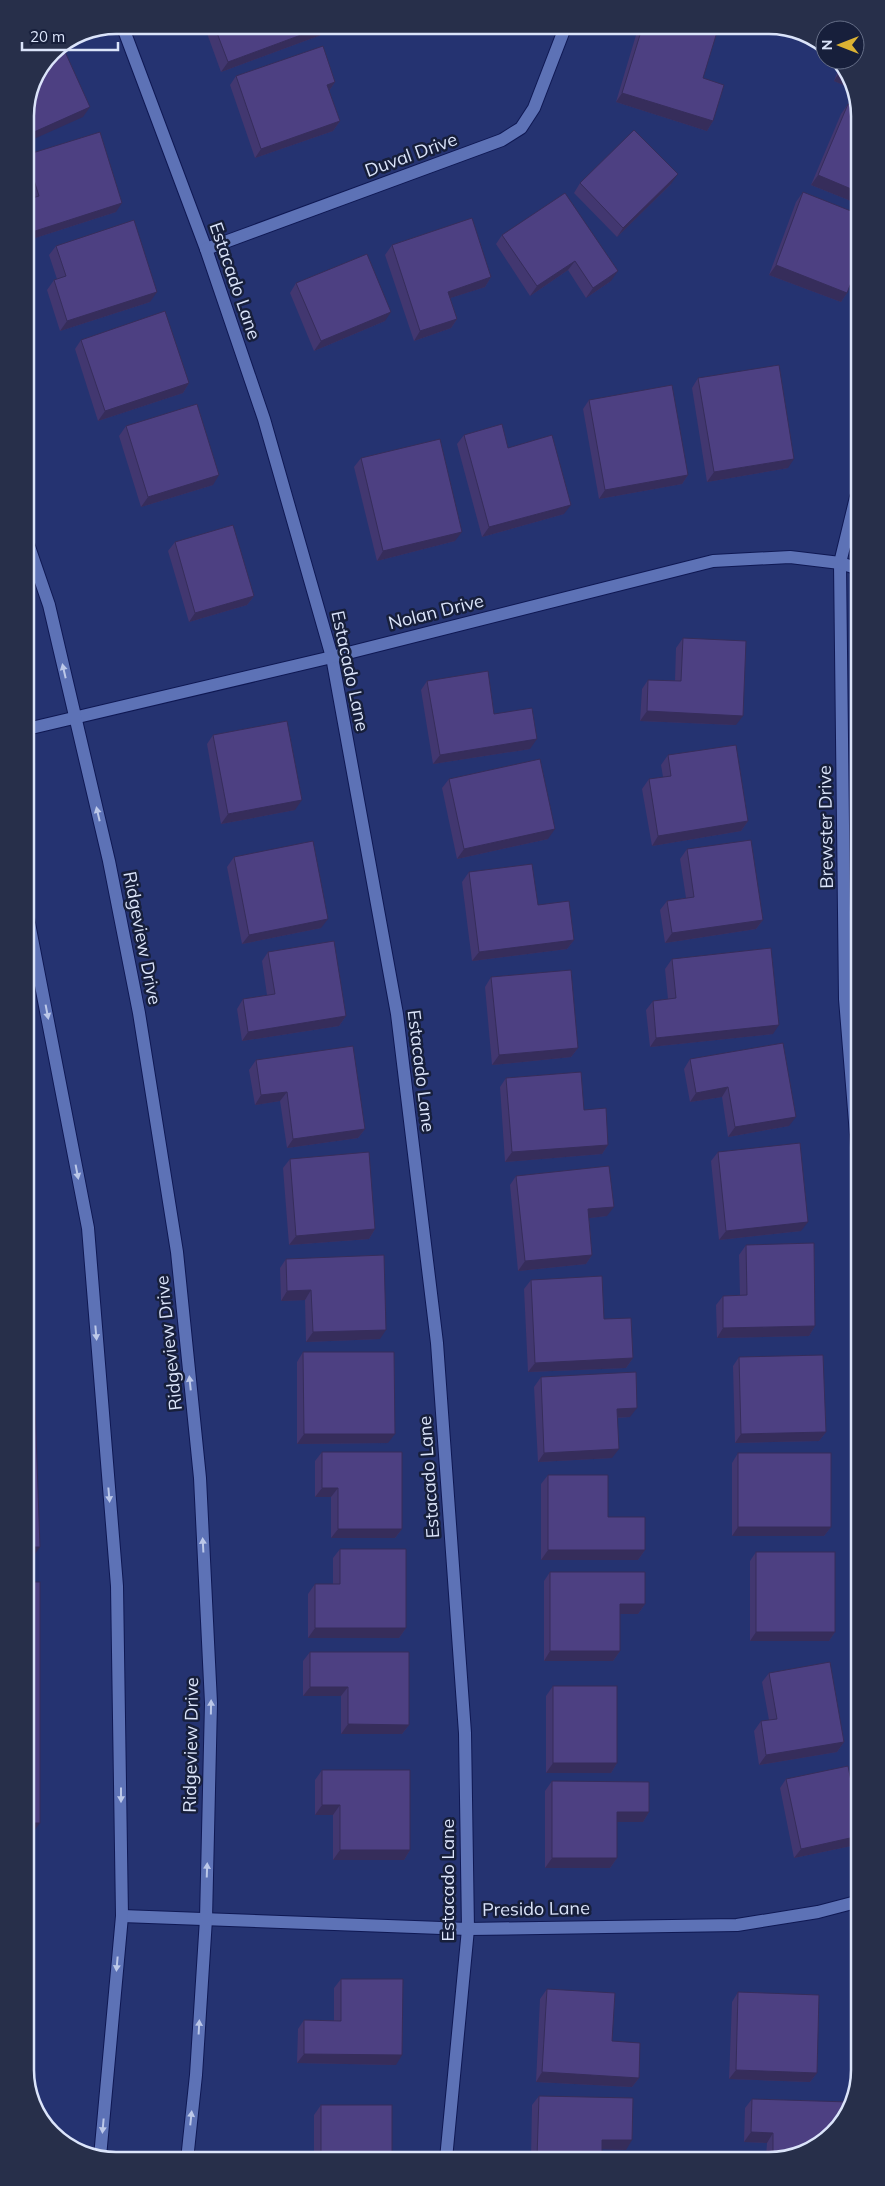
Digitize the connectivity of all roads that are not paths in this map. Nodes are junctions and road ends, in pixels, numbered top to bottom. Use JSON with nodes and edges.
{"nodes":[{"id":1,"x":125,"y":34,"type":"edge"},
{"id":2,"x":563,"y":34,"type":"edge"},
{"id":3,"x":206,"y":249,"type":"junction"},
{"id":4,"x":851,"y":518,"type":"edge"},
{"id":5,"x":34,"y":561,"type":"edge"},
{"id":6,"x":840,"y":563,"type":"junction"},
{"id":7,"x":851,"y":566,"type":"edge"},
{"id":8,"x":332,"y":657,"type":"junction"},
{"id":9,"x":75,"y":718,"type":"junction"},
{"id":10,"x":34,"y":727,"type":"edge"},
{"id":11,"x":34,"y":949,"type":"edge"},
{"id":12,"x":851,"y":1073,"type":"edge"},
{"id":13,"x":851,"y":1903,"type":"edge"},
{"id":14,"x":122,"y":1916,"type":"junction"},
{"id":15,"x":206,"y":1919,"type":"junction"},
{"id":16,"x":468,"y":1928,"type":"junction"},
{"id":17,"x":101,"y":2151,"type":"edge"},
{"id":18,"x":188,"y":2152,"type":"edge"},
{"id":19,"x":447,"y":2152,"type":"edge"}],
"edges":[{"from":1,"to":3,"type":"street","name":"Estacado Lane"},
{"from":2,"to":3,"type":"street","name":"Duval Drive"},
{"from":3,"to":8,"type":"street","name":"Estacado Lane"},
{"from":4,"to":6,"type":"street","name":"Brewster Drive"},
{"from":9,"to":5,"type":"street","name":"Ridgeview Drive","one_way":true},
{"from":6,"to":7,"type":"street","name":"Nolan Drive"},
{"from":6,"to":8,"type":"street","name":"Nolan Drive"},
{"from":6,"to":12,"type":"street","name":"Brewster Drive"},
{"from":8,"to":9,"type":"street","name":"Nolan Drive"},
{"from":8,"to":16,"type":"street","name":"Estacado Lane"},
{"from":9,"to":10,"type":"street","name":"Nolan Drive"},
{"from":15,"to":9,"type":"street","name":"Ridgeview Drive","one_way":true},
{"from":11,"to":14,"type":"street","one_way":true},
{"from":13,"to":16,"type":"street","name":"Presido Lane"},
{"from":14,"to":15,"type":"street","name":"Presido Lane"},
{"from":14,"to":17,"type":"street","one_way":true},
{"from":15,"to":16,"type":"street","name":"Presido Lane"},
{"from":18,"to":15,"type":"street","name":"Ridgeview Drive","one_way":true},
{"from":16,"to":19,"type":"street","name":"Estacado Lane"}]}
